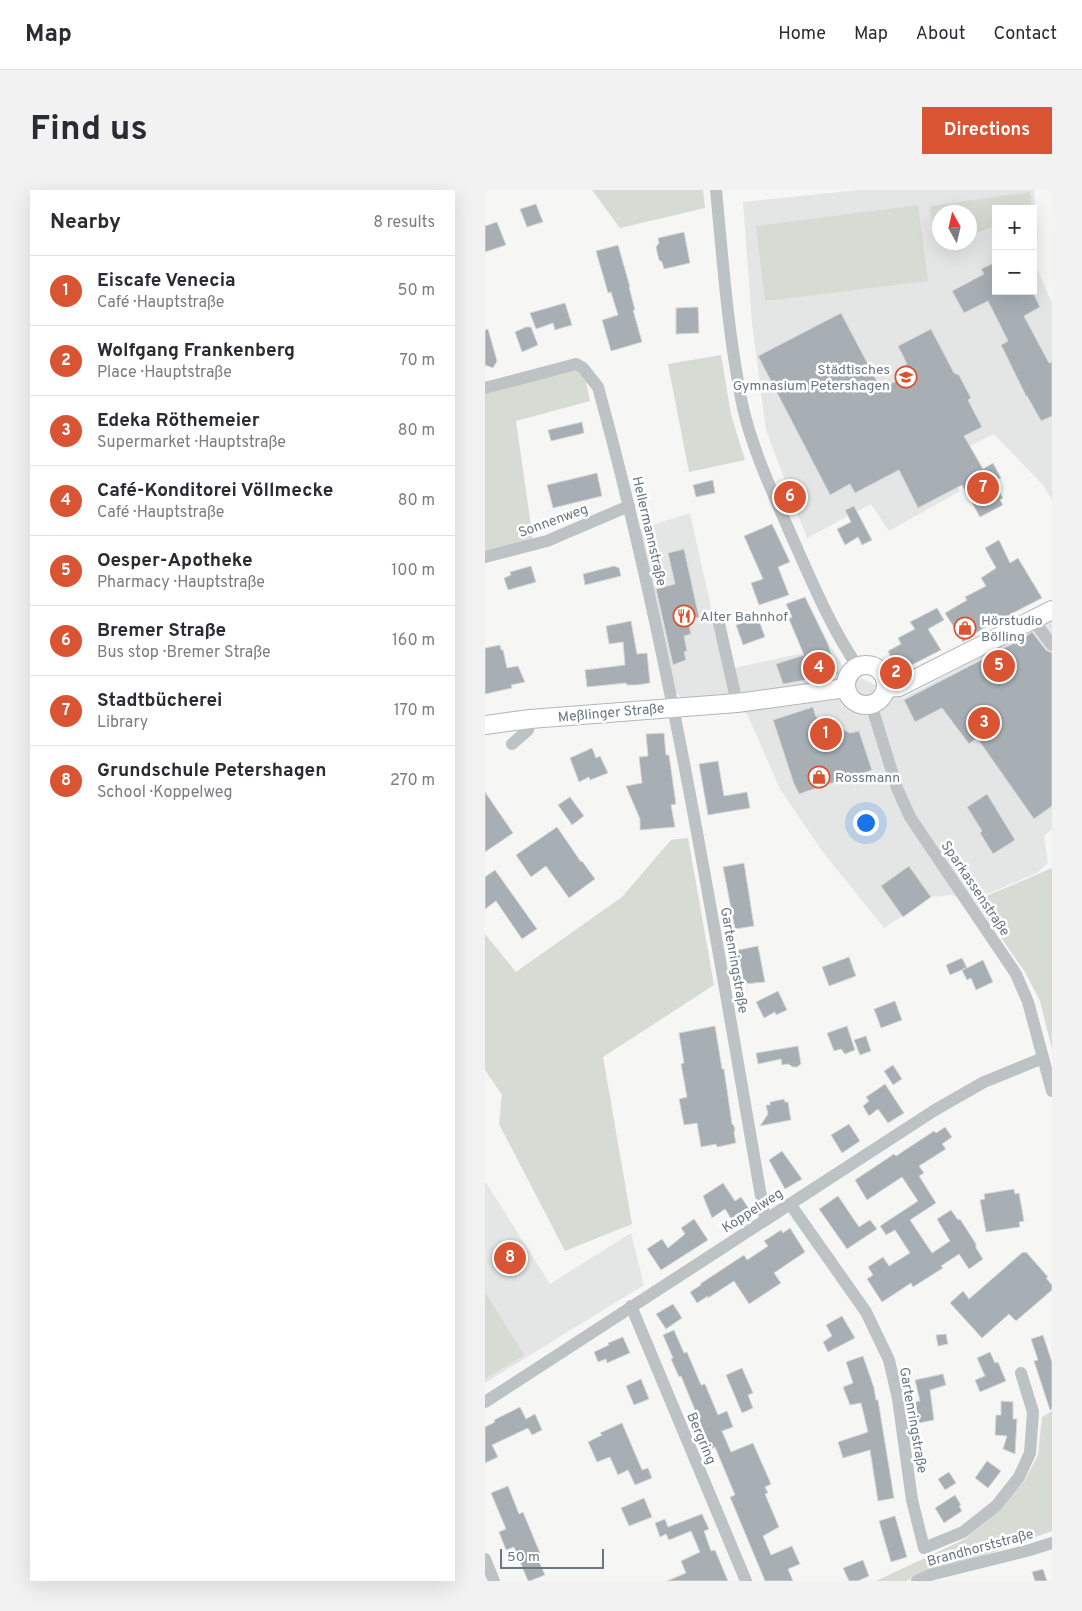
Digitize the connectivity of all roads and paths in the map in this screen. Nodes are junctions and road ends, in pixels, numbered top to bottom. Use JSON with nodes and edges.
{"nodes":[{"id":1,"x":717,"y":190,"type":"edge"},
{"id":2,"x":485,"y":388,"type":"edge"},
{"id":3,"x":629,"y":506,"type":"junction"},
{"id":4,"x":485,"y":557,"type":"edge"},
{"id":5,"x":1052,"y":610,"type":"edge"},
{"id":6,"x":718,"y":619,"type":"dead end"},
{"id":7,"x":1033,"y":620,"type":"junction"},
{"id":8,"x":1052,"y":645,"type":"edge"},
{"id":9,"x":858,"y":667,"type":"junction"},
{"id":10,"x":846,"y":688,"type":"junction"},
{"id":11,"x":886,"y":688,"type":"junction"},
{"id":12,"x":737,"y":703,"type":"junction"},
{"id":13,"x":871,"y":704,"type":"junction"},
{"id":14,"x":673,"y":707,"type":"junction"},
{"id":15,"x":530,"y":719,"type":"junction"},
{"id":16,"x":485,"y":725,"type":"edge"},
{"id":17,"x":512,"y":744,"type":"dead end"},
{"id":18,"x":1043,"y":1058,"type":"junction"},
{"id":19,"x":1052,"y":1091,"type":"edge"},
{"id":20,"x":790,"y":1204,"type":"junction"},
{"id":21,"x":765,"y":1220,"type":"junction"},
{"id":22,"x":631,"y":1306,"type":"junction"},
{"id":23,"x":1021,"y":1373,"type":"dead end"},
{"id":24,"x":485,"y":1402,"type":"edge"},
{"id":25,"x":1052,"y":1542,"type":"edge"},
{"id":26,"x":485,"y":1559,"type":"edge"},
{"id":27,"x":494,"y":1581,"type":"edge"},
{"id":28,"x":746,"y":1581,"type":"edge"},
{"id":29,"x":917,"y":1581,"type":"edge"}],
"edges":[{"from":1,"to":9,"type":"street"},
{"from":2,"to":3,"type":"street","name":"Hellermannstraße"},
{"from":3,"to":4,"type":"street","name":"Sonnenweg"},
{"from":3,"to":14,"type":"street","name":"Hellermannstraße"},
{"from":5,"to":7,"type":"street"},
{"from":6,"to":12,"type":"street"},
{"from":7,"to":8,"type":"street"},
{"from":7,"to":11,"type":"street"},
{"from":9,"to":10,"type":"street"},
{"from":9,"to":11,"type":"street"},
{"from":10,"to":12,"type":"street","name":"Meßlinger Straße"},
{"from":10,"to":13,"type":"street"},
{"from":11,"to":13,"type":"street"},
{"from":12,"to":14,"type":"street","name":"Meßlinger Straße"},
{"from":13,"to":18,"type":"street","name":"Sparkassenstraße"},
{"from":14,"to":15,"type":"street","name":"Meßlinger Straße"},
{"from":14,"to":21,"type":"street","name":"Gartenringstraße"},
{"from":15,"to":16,"type":"street","name":"Meßlinger Straße"},
{"from":15,"to":17,"type":"street"},
{"from":18,"to":19,"type":"street","name":"Sparkassenstraße"},
{"from":18,"to":20,"type":"street","name":"Koppelweg"},
{"from":20,"to":21,"type":"street","name":"Koppelweg"},
{"from":20,"to":23,"type":"street","name":"Gartenringstraße"},
{"from":21,"to":22,"type":"street","name":"Koppelweg"},
{"from":22,"to":24,"type":"street","name":"Koppelweg"},
{"from":22,"to":28,"type":"street","name":"Bergring"},
{"from":25,"to":29,"type":"street","name":"Brandhorststraße"},
{"from":26,"to":27,"type":"street"}]}
